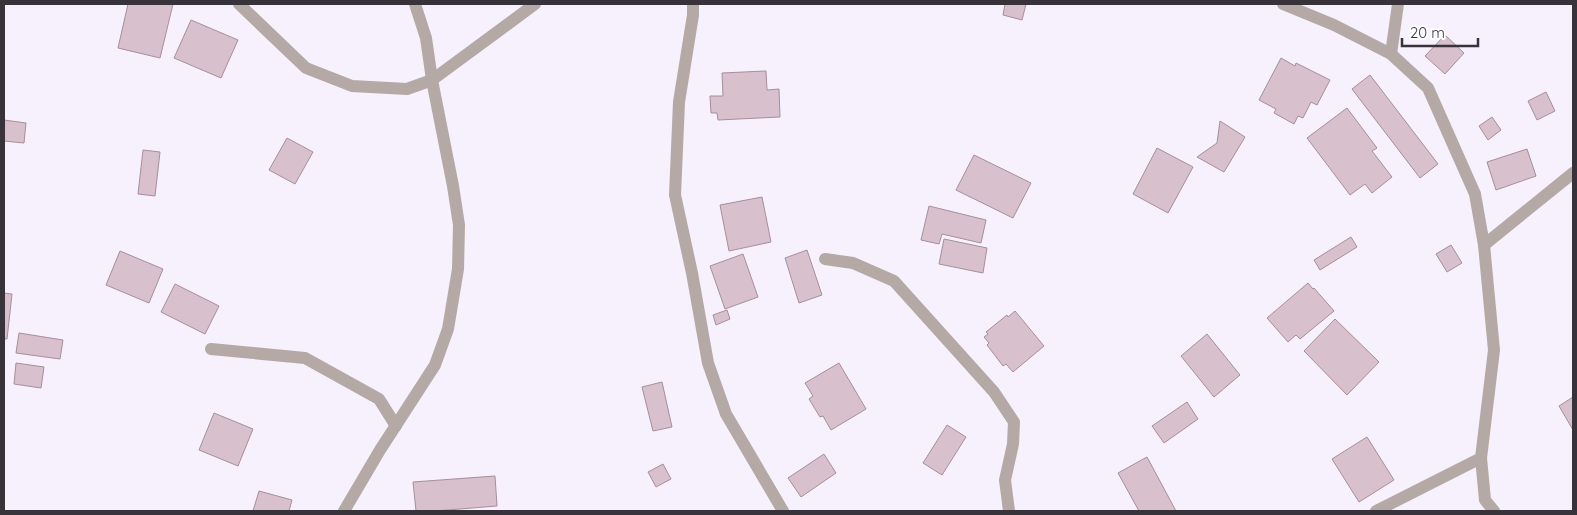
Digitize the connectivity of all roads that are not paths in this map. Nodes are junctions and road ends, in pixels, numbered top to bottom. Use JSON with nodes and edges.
{"nodes":[{"id":1,"x":239,"y":4,"type":"edge"},
{"id":2,"x":415,"y":4,"type":"edge"},
{"id":3,"x":535,"y":4,"type":"edge"},
{"id":4,"x":693,"y":4,"type":"edge"},
{"id":5,"x":1283,"y":4,"type":"edge"},
{"id":6,"x":1398,"y":4,"type":"edge"},
{"id":7,"x":1392,"y":54,"type":"junction"},
{"id":8,"x":432,"y":80,"type":"junction"},
{"id":9,"x":1573,"y":173,"type":"edge"},
{"id":10,"x":1484,"y":245,"type":"junction"},
{"id":11,"x":825,"y":259,"type":"dead end"},
{"id":12,"x":211,"y":350,"type":"dead end"},
{"id":13,"x":396,"y":426,"type":"junction"},
{"id":14,"x":1481,"y":458,"type":"junction"},
{"id":15,"x":344,"y":511,"type":"edge"},
{"id":16,"x":783,"y":511,"type":"edge"},
{"id":17,"x":1009,"y":511,"type":"edge"},
{"id":18,"x":1376,"y":511,"type":"edge"},
{"id":19,"x":1494,"y":511,"type":"edge"}],
"edges":[{"from":1,"to":8,"type":"street"},
{"from":2,"to":8,"type":"street"},
{"from":3,"to":8,"type":"street"},
{"from":4,"to":16,"type":"street"},
{"from":5,"to":7,"type":"street"},
{"from":6,"to":7,"type":"street"},
{"from":7,"to":10,"type":"street"},
{"from":8,"to":13,"type":"street"},
{"from":9,"to":10,"type":"street"},
{"from":10,"to":14,"type":"street"},
{"from":11,"to":17,"type":"street"},
{"from":12,"to":13,"type":"street"},
{"from":13,"to":15,"type":"street"},
{"from":14,"to":18,"type":"street"},
{"from":14,"to":19,"type":"street"}]}
